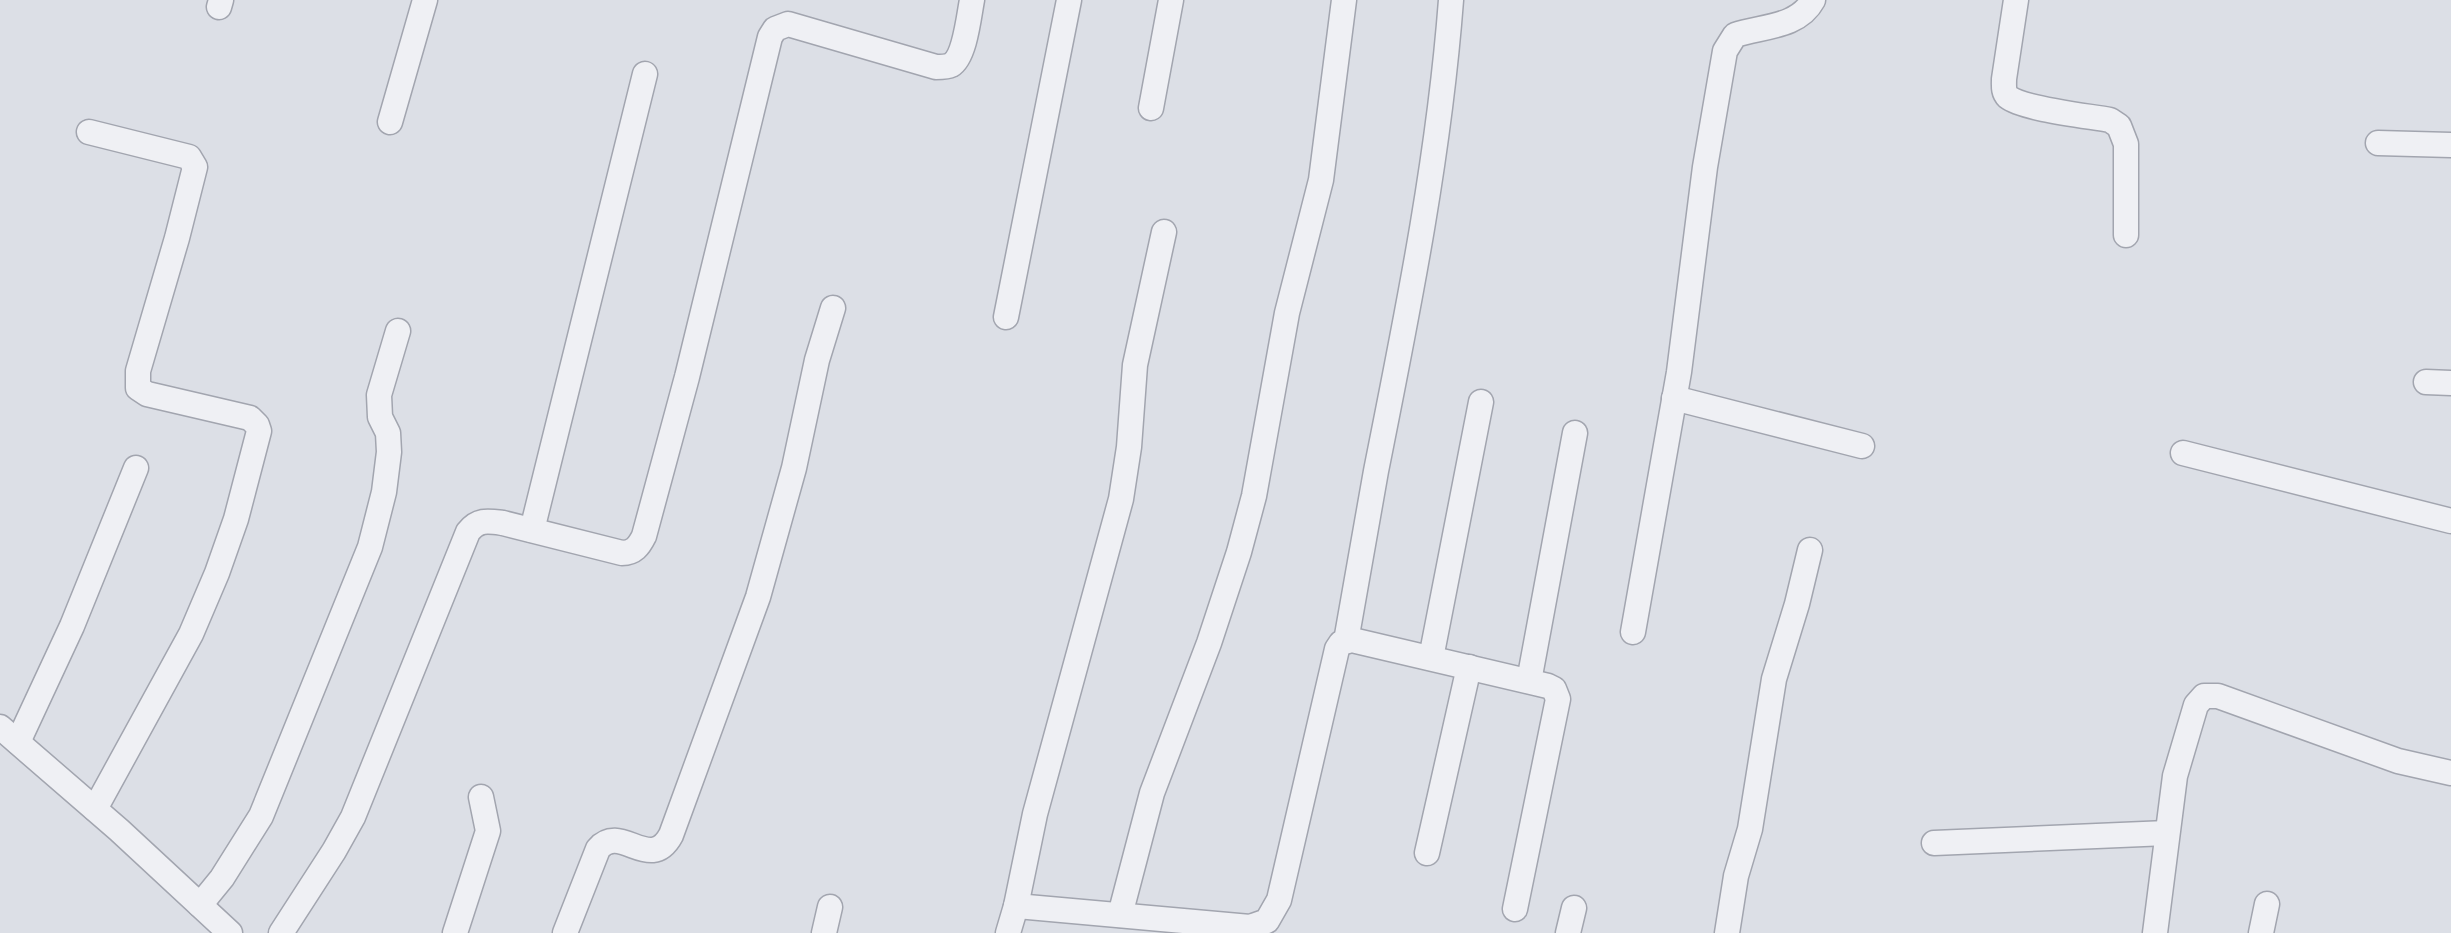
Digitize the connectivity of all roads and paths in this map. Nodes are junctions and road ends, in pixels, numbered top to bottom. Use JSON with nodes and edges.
{"nodes":[{"id":1,"x":425,"y":0,"type":"edge"},
{"id":2,"x":972,"y":0,"type":"edge"},
{"id":3,"x":1069,"y":0,"type":"edge"},
{"id":4,"x":1171,"y":0,"type":"edge"},
{"id":5,"x":1344,"y":0,"type":"edge"},
{"id":6,"x":1451,"y":0,"type":"edge"},
{"id":7,"x":1813,"y":0,"type":"edge"},
{"id":8,"x":2016,"y":0,"type":"edge"},
{"id":9,"x":645,"y":74,"type":"dead end"},
{"id":10,"x":1151,"y":108,"type":"dead end"},
{"id":11,"x":390,"y":122,"type":"dead end"},
{"id":12,"x":89,"y":132,"type":"dead end"},
{"id":13,"x":2378,"y":143,"type":"dead end"},
{"id":14,"x":2451,"y":145,"type":"edge"},
{"id":15,"x":1164,"y":232,"type":"dead end"},
{"id":16,"x":2126,"y":235,"type":"dead end"},
{"id":17,"x":833,"y":308,"type":"dead end"},
{"id":18,"x":1006,"y":317,"type":"dead end"},
{"id":19,"x":398,"y":331,"type":"dead end"},
{"id":20,"x":2426,"y":381,"type":"dead end"},
{"id":21,"x":2451,"y":383,"type":"edge"},
{"id":22,"x":1674,"y":399,"type":"junction"},
{"id":23,"x":1481,"y":402,"type":"dead end"},
{"id":24,"x":1575,"y":433,"type":"dead end"},
{"id":25,"x":1862,"y":446,"type":"dead end"},
{"id":26,"x":2183,"y":453,"type":"dead end"},
{"id":27,"x":136,"y":468,"type":"dead end"},
{"id":28,"x":2451,"y":521,"type":"edge"},
{"id":29,"x":532,"y":530,"type":"junction"},
{"id":30,"x":1810,"y":549,"type":"dead end"},
{"id":31,"x":1634,"y":632,"type":"dead end"},
{"id":32,"x":1346,"y":641,"type":"junction"},
{"id":33,"x":1431,"y":658,"type":"junction"},
{"id":34,"x":1468,"y":667,"type":"junction"},
{"id":35,"x":1529,"y":681,"type":"junction"},
{"id":36,"x":9,"y":734,"type":"edge"},
{"id":37,"x":2451,"y":773,"type":"edge"},
{"id":38,"x":481,"y":796,"type":"dead end"},
{"id":39,"x":95,"y":809,"type":"junction"},
{"id":40,"x":2167,"y":833,"type":"junction"},
{"id":41,"x":1934,"y":843,"type":"dead end"},
{"id":42,"x":1427,"y":853,"type":"dead end"},
{"id":43,"x":2267,"y":904,"type":"dead end"},
{"id":44,"x":200,"y":905,"type":"junction"},
{"id":45,"x":1016,"y":906,"type":"junction"},
{"id":46,"x":830,"y":907,"type":"dead end"},
{"id":47,"x":1574,"y":908,"type":"dead end"},
{"id":48,"x":1515,"y":909,"type":"dead end"},
{"id":49,"x":1120,"y":915,"type":"junction"},
{"id":50,"x":1217,"y":929,"type":"edge"},
{"id":51,"x":230,"y":933,"type":"edge"},
{"id":52,"x":281,"y":933,"type":"edge"},
{"id":53,"x":455,"y":933,"type":"edge"},
{"id":54,"x":565,"y":933,"type":"edge"},
{"id":55,"x":825,"y":933,"type":"edge"},
{"id":56,"x":1008,"y":933,"type":"edge"},
{"id":57,"x":1568,"y":933,"type":"edge"},
{"id":58,"x":1727,"y":933,"type":"edge"},
{"id":59,"x":2154,"y":933,"type":"edge"},
{"id":60,"x":2261,"y":933,"type":"edge"}],
"edges":[{"from":1,"to":11,"type":"street"},
{"from":2,"to":29,"type":"street"},
{"from":3,"to":18,"type":"street"},
{"from":4,"to":10,"type":"street"},
{"from":5,"to":49,"type":"street"},
{"from":6,"to":32,"type":"street"},
{"from":7,"to":22,"type":"street"},
{"from":8,"to":16,"type":"street"},
{"from":9,"to":29,"type":"street"},
{"from":12,"to":39,"type":"street"},
{"from":13,"to":14,"type":"street"},
{"from":15,"to":45,"type":"street"},
{"from":17,"to":54,"type":"street"},
{"from":19,"to":44,"type":"street"},
{"from":20,"to":21,"type":"street"},
{"from":22,"to":25,"type":"street"},
{"from":22,"to":31,"type":"street"},
{"from":23,"to":33,"type":"street"},
{"from":24,"to":35,"type":"street"},
{"from":26,"to":28,"type":"street"},
{"from":27,"to":36,"type":"street"},
{"from":29,"to":52,"type":"street"},
{"from":30,"to":58,"type":"street"},
{"from":32,"to":33,"type":"street"},
{"from":32,"to":50,"type":"street"},
{"from":33,"to":34,"type":"street"},
{"from":34,"to":35,"type":"street"},
{"from":34,"to":42,"type":"street"},
{"from":35,"to":48,"type":"street"},
{"from":36,"to":39,"type":"street"},
{"from":37,"to":40,"type":"street"},
{"from":38,"to":53,"type":"street"},
{"from":39,"to":44,"type":"street"},
{"from":40,"to":41,"type":"street"},
{"from":40,"to":59,"type":"street"},
{"from":43,"to":60,"type":"street"},
{"from":44,"to":51,"type":"street"},
{"from":45,"to":49,"type":"street"},
{"from":45,"to":56,"type":"street"},
{"from":46,"to":55,"type":"street"},
{"from":47,"to":57,"type":"street"},
{"from":49,"to":50,"type":"street"}]}
